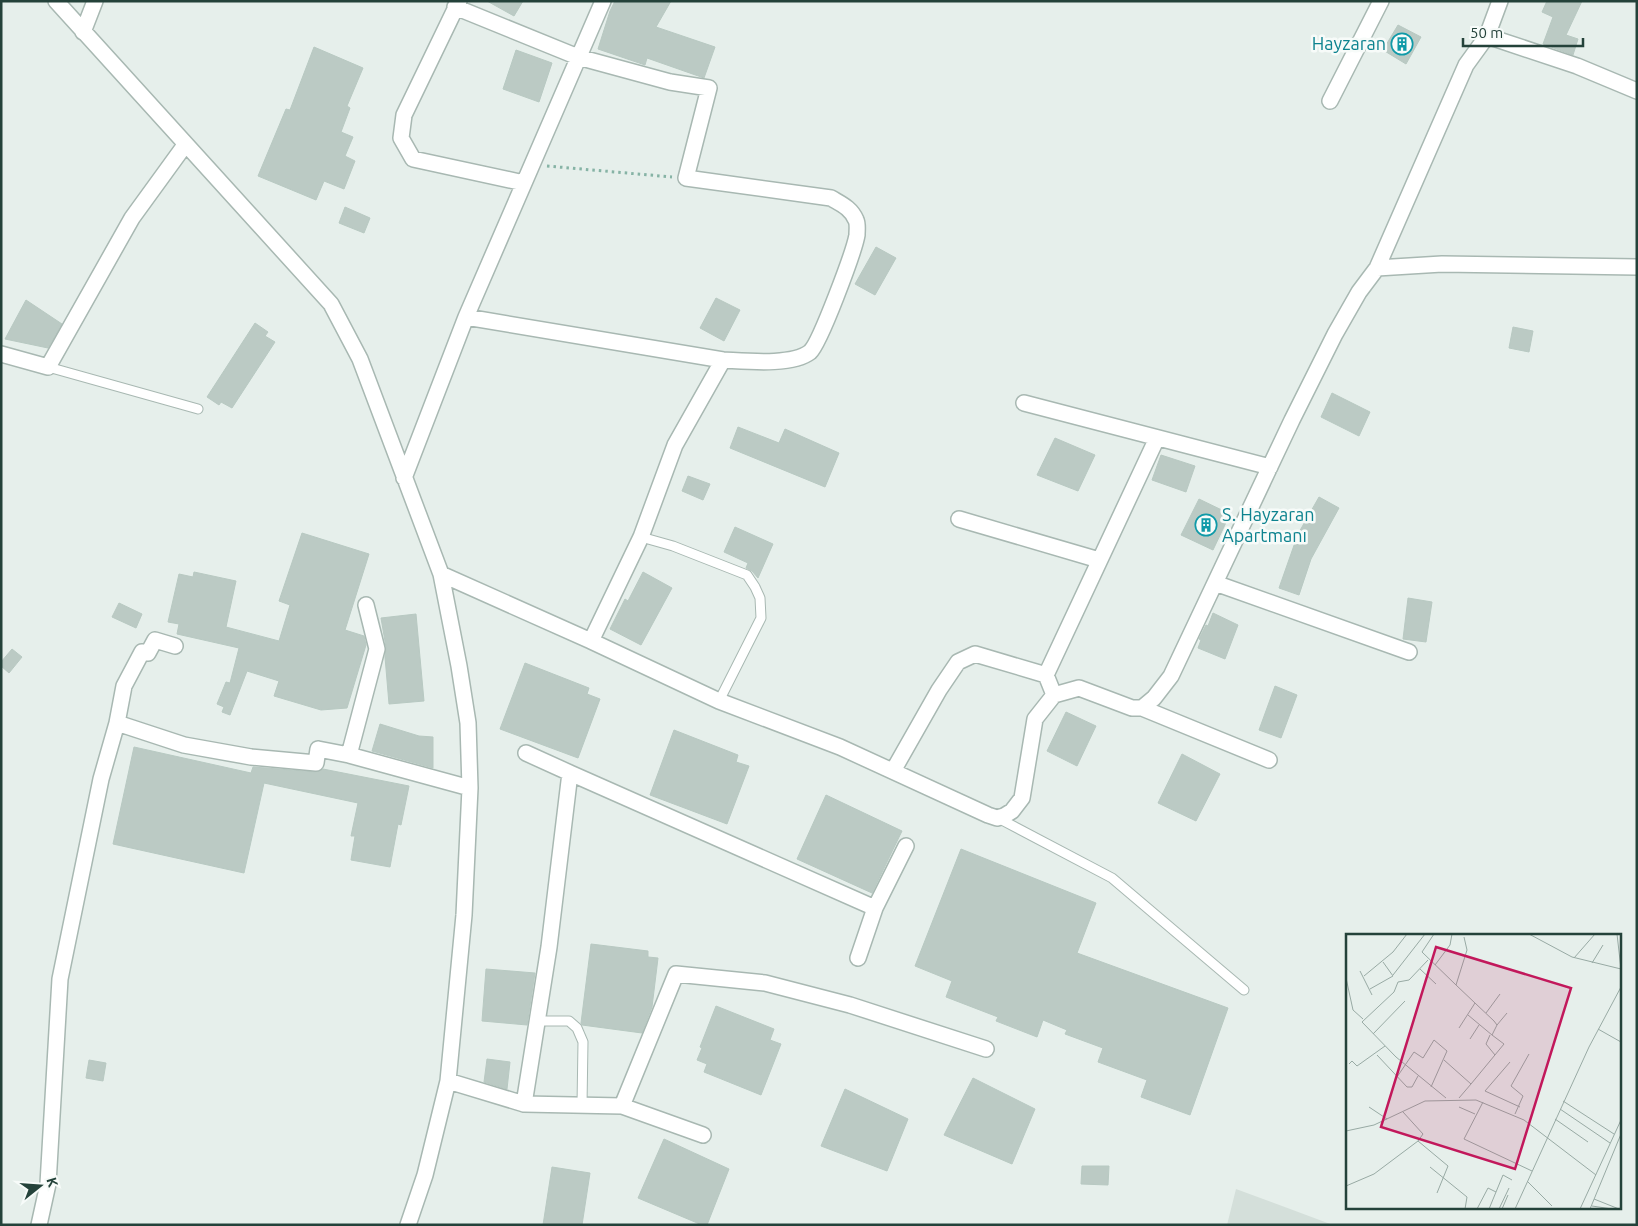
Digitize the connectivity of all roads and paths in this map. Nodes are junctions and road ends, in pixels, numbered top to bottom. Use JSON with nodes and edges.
{"nodes":[{"id":1,"x":56,"y":1,"type":"edge"},
{"id":2,"x":96,"y":1,"type":"edge"},
{"id":3,"x":603,"y":1,"type":"edge"},
{"id":4,"x":1381,"y":1,"type":"edge"},
{"id":5,"x":1500,"y":1,"type":"edge"},
{"id":6,"x":457,"y":4,"type":"edge"},
{"id":7,"x":83,"y":32,"type":"junction"},
{"id":8,"x":1487,"y":36,"type":"junction"},
{"id":9,"x":578,"y":57,"type":"junction"},
{"id":10,"x":1637,"y":91,"type":"edge"},
{"id":11,"x":1330,"y":101,"type":"dead end"},
{"id":12,"x":185,"y":145,"type":"junction"},
{"id":13,"x":532,"y":164,"type":"junction"},
{"id":14,"x":686,"y":178,"type":"junction"},
{"id":15,"x":524,"y":183,"type":"junction"},
{"id":16,"x":1637,"y":267,"type":"edge"},
{"id":17,"x":1377,"y":268,"type":"junction"},
{"id":18,"x":466,"y":317,"type":"junction"},
{"id":19,"x":1,"y":354,"type":"edge"},
{"id":20,"x":723,"y":360,"type":"junction"},
{"id":21,"x":48,"y":367,"type":"junction"},
{"id":22,"x":1024,"y":403,"type":"dead end"},
{"id":23,"x":198,"y":408,"type":"dead end"},
{"id":24,"x":1156,"y":438,"type":"junction"},
{"id":25,"x":1270,"y":467,"type":"junction"},
{"id":26,"x":404,"y":478,"type":"junction"},
{"id":27,"x":959,"y":519,"type":"dead end"},
{"id":28,"x":641,"y":537,"type":"junction"},
{"id":29,"x":1099,"y":560,"type":"junction"},
{"id":30,"x":441,"y":574,"type":"junction"},
{"id":31,"x":1215,"y":582,"type":"junction"},
{"id":32,"x":366,"y":606,"type":"dead end"},
{"id":33,"x":591,"y":641,"type":"junction"},
{"id":34,"x":175,"y":646,"type":"dead end"},
{"id":35,"x":1409,"y":652,"type":"dead end"},
{"id":36,"x":1046,"y":676,"type":"junction"},
{"id":37,"x":1054,"y":695,"type":"junction"},
{"id":38,"x":719,"y":700,"type":"junction"},
{"id":39,"x":1142,"y":708,"type":"junction"},
{"id":40,"x":117,"y":723,"type":"junction"},
{"id":41,"x":526,"y":753,"type":"dead end"},
{"id":42,"x":349,"y":755,"type":"junction"},
{"id":43,"x":1269,"y":760,"type":"dead end"},
{"id":44,"x":893,"y":771,"type":"junction"},
{"id":45,"x":570,"y":773,"type":"junction"},
{"id":46,"x":470,"y":788,"type":"junction"},
{"id":47,"x":997,"y":818,"type":"junction"},
{"id":48,"x":906,"y":846,"type":"dead end"},
{"id":49,"x":875,"y":908,"type":"junction"},
{"id":50,"x":858,"y":958,"type":"dead end"},
{"id":51,"x":1244,"y":990,"type":"dead end"},
{"id":52,"x":537,"y":1021,"type":"junction"},
{"id":53,"x":986,"y":1049,"type":"dead end"},
{"id":54,"x":448,"y":1081,"type":"junction"},
{"id":55,"x":524,"y":1104,"type":"junction"},
{"id":56,"x":582,"y":1105,"type":"junction"},
{"id":57,"x":622,"y":1106,"type":"junction"},
{"id":58,"x":703,"y":1135,"type":"dead end"},
{"id":59,"x":39,"y":1225,"type":"edge"},
{"id":60,"x":408,"y":1225,"type":"edge"}],
"edges":[{"from":1,"to":7,"type":"street"},
{"from":2,"to":7,"type":"street"},
{"from":3,"to":9,"type":"street"},
{"from":4,"to":11,"type":"street"},
{"from":5,"to":8,"type":"street"},
{"from":6,"to":9,"type":"street"},
{"from":6,"to":15,"type":"street"},
{"from":7,"to":12,"type":"street"},
{"from":8,"to":10,"type":"street"},
{"from":8,"to":17,"type":"street"},
{"from":9,"to":13,"type":"street"},
{"from":9,"to":14,"type":"street"},
{"from":12,"to":21,"type":"street"},
{"from":12,"to":26,"type":"street"},
{"from":13,"to":14,"type":"path"},
{"from":13,"to":15,"type":"street"},
{"from":14,"to":20,"type":"street"},
{"from":15,"to":18,"type":"street"},
{"from":16,"to":17,"type":"street"},
{"from":17,"to":25,"type":"street"},
{"from":18,"to":20,"type":"street"},
{"from":18,"to":26,"type":"street"},
{"from":19,"to":21,"type":"street"},
{"from":20,"to":28,"type":"street"},
{"from":21,"to":23,"type":"lane"},
{"from":22,"to":24,"type":"street"},
{"from":24,"to":25,"type":"street"},
{"from":24,"to":29,"type":"street"},
{"from":25,"to":31,"type":"street"},
{"from":26,"to":30,"type":"street"},
{"from":27,"to":29,"type":"street"},
{"from":28,"to":33,"type":"street"},
{"from":28,"to":38,"type":"lane"},
{"from":29,"to":36,"type":"street"},
{"from":30,"to":33,"type":"street"},
{"from":30,"to":46,"type":"street"},
{"from":31,"to":35,"type":"street"},
{"from":31,"to":39,"type":"street"},
{"from":32,"to":42,"type":"street"},
{"from":33,"to":38,"type":"street"},
{"from":34,"to":40,"type":"street"},
{"from":36,"to":37,"type":"street"},
{"from":36,"to":44,"type":"street"},
{"from":37,"to":39,"type":"street"},
{"from":37,"to":47,"type":"street"},
{"from":38,"to":44,"type":"street"},
{"from":39,"to":43,"type":"street"},
{"from":40,"to":42,"type":"street"},
{"from":40,"to":59,"type":"street"},
{"from":41,"to":45,"type":"street"},
{"from":42,"to":46,"type":"street"},
{"from":44,"to":47,"type":"street"},
{"from":45,"to":49,"type":"street"},
{"from":45,"to":52,"type":"street"},
{"from":46,"to":54,"type":"street"},
{"from":47,"to":51,"type":"lane"},
{"from":48,"to":49,"type":"street"},
{"from":49,"to":50,"type":"street"},
{"from":52,"to":55,"type":"street"},
{"from":52,"to":56,"type":"lane"},
{"from":53,"to":57,"type":"street"},
{"from":54,"to":55,"type":"street"},
{"from":54,"to":60,"type":"street"},
{"from":55,"to":56,"type":"street"},
{"from":56,"to":57,"type":"street"},
{"from":57,"to":58,"type":"street"}]}
